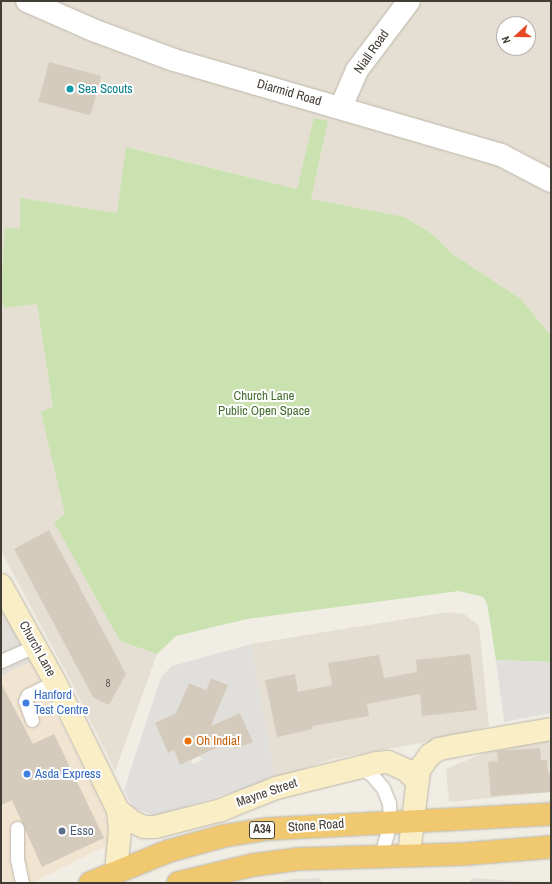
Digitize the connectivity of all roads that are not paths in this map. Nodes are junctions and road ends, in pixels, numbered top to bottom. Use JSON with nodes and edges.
{"nodes":[{"id":1,"x":27,"y":1,"type":"edge"},
{"id":2,"x":409,"y":1,"type":"edge"},
{"id":3,"x":341,"y":107,"type":"junction"},
{"id":4,"x":551,"y":181,"type":"edge"},
{"id":5,"x":1,"y":585,"type":"edge"},
{"id":6,"x":34,"y":646,"type":"junction"},
{"id":7,"x":1,"y":661,"type":"edge"},
{"id":8,"x":55,"y":682,"type":"junction"},
{"id":9,"x":32,"y":720,"type":"dead end"},
{"id":10,"x":551,"y":729,"type":"edge"},
{"id":11,"x":359,"y":766,"type":"junction"},
{"id":12,"x":417,"y":781,"type":"junction"},
{"id":13,"x":118,"y":810,"type":"junction"},
{"id":14,"x":551,"y":814,"type":"edge"},
{"id":15,"x":414,"y":821,"type":"junction"},
{"id":16,"x":390,"y":823,"type":"junction"},
{"id":17,"x":17,"y":828,"type":"dead end"},
{"id":18,"x":551,"y":847,"type":"edge"},
{"id":19,"x":408,"y":855,"type":"junction"},
{"id":20,"x":380,"y":857,"type":"junction"},
{"id":21,"x":116,"y":871,"type":"junction"},
{"id":22,"x":22,"y":883,"type":"edge"},
{"id":23,"x":90,"y":883,"type":"edge"},
{"id":24,"x":178,"y":883,"type":"edge"}],
"edges":[{"from":1,"to":3,"type":"street","name":"Diarmid Road"},
{"from":2,"to":3,"type":"street","name":"Niall Road"},
{"from":3,"to":4,"type":"street","name":"Diarmid Road"},
{"from":5,"to":6,"type":"street","name":"Church Lane"},
{"from":6,"to":7,"type":"lane"},
{"from":6,"to":8,"type":"street","name":"Church Lane"},
{"from":8,"to":9,"type":"lane"},
{"from":8,"to":13,"type":"street","name":"Church Lane"},
{"from":10,"to":12,"type":"street"},
{"from":11,"to":12,"type":"street","name":"Mayne Street"},
{"from":11,"to":13,"type":"street","name":"Mayne Street"},
{"from":11,"to":16,"type":"lane"},
{"from":12,"to":15,"type":"street"},
{"from":13,"to":21,"type":"street","name":"Church Lane"},
{"from":14,"to":15,"type":"highway","name":"Stone Road","number":"A34"},
{"from":15,"to":16,"type":"highway","name":"Stone Road","number":"A34"},
{"from":15,"to":19,"type":"street"},
{"from":16,"to":20,"type":"lane"},
{"from":16,"to":21,"type":"highway","name":"Stone Road","number":"A34"},
{"from":17,"to":22,"type":"lane"},
{"from":18,"to":19,"type":"highway"},
{"from":19,"to":20,"type":"highway"},
{"from":20,"to":24,"type":"highway"},
{"from":21,"to":23,"type":"highway","name":"Stone Road","number":"A34"}]}
